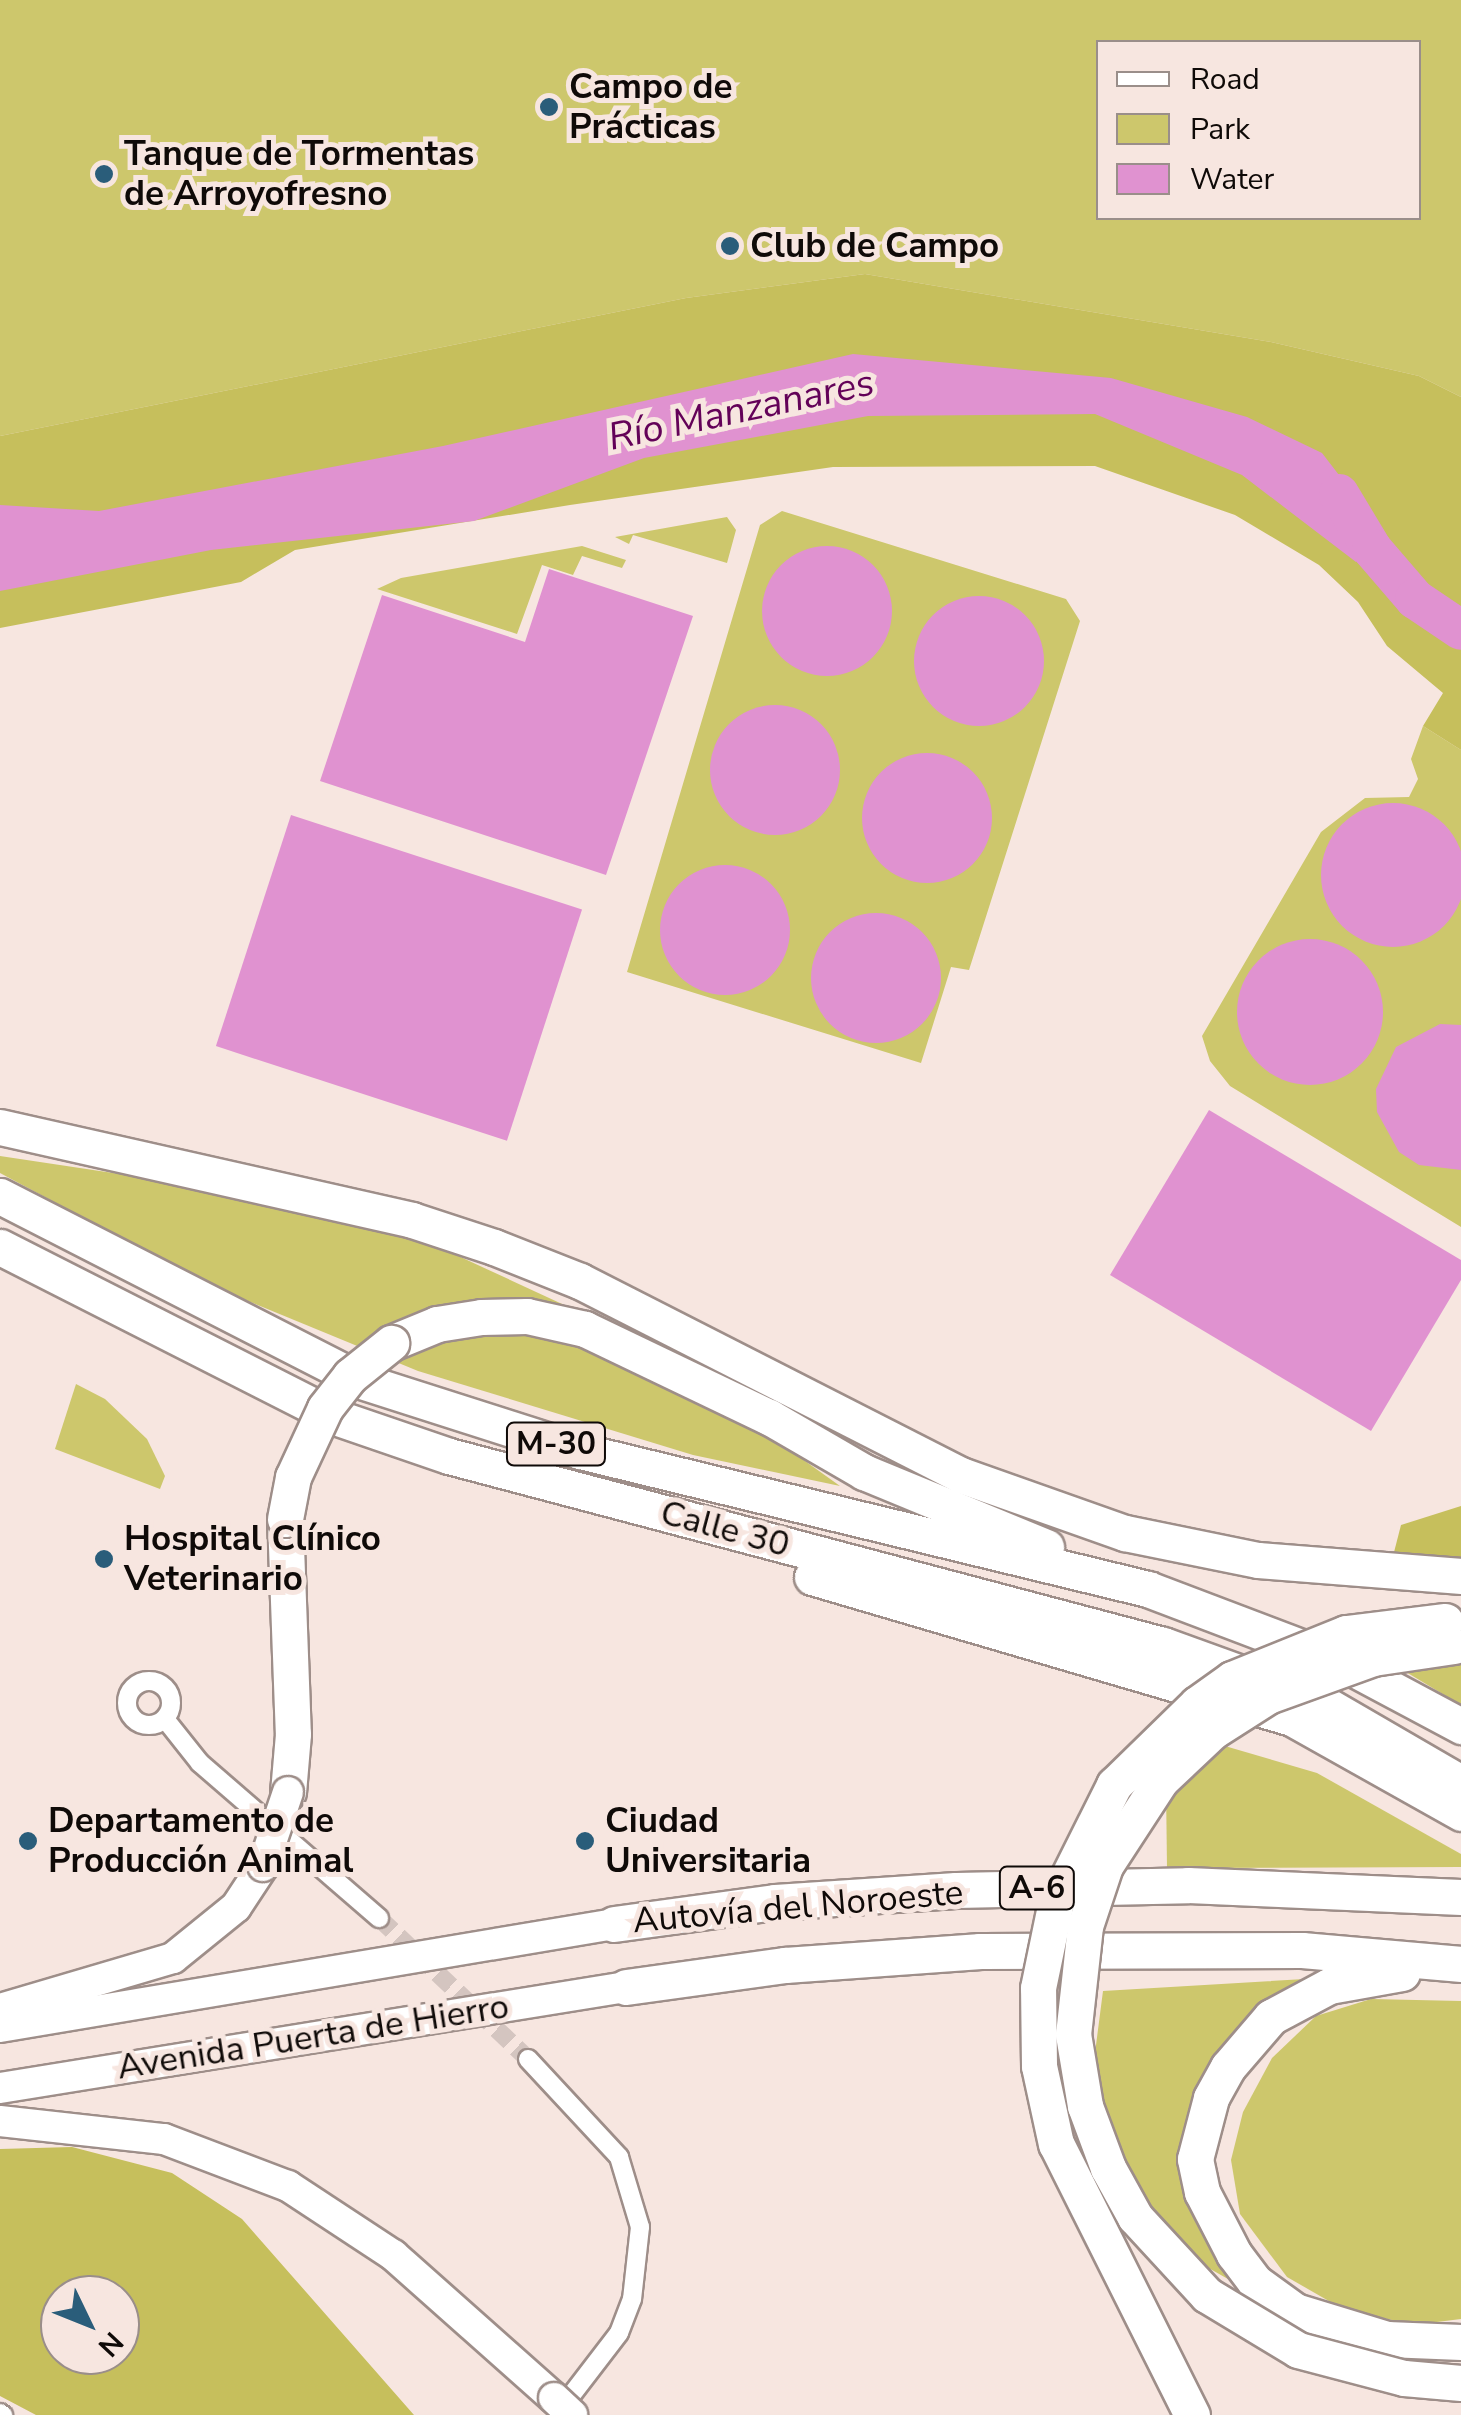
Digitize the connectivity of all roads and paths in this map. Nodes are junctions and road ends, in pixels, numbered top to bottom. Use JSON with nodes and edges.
{"nodes":[{"id":1,"x":0,"y":1127,"type":"edge"},
{"id":2,"x":0,"y":1196,"type":"edge"},
{"id":3,"x":0,"y":1247,"type":"edge"},
{"id":4,"x":449,"y":1456,"type":"junction"},
{"id":5,"x":1461,"y":1576,"type":"edge"},
{"id":6,"x":1148,"y":1589,"type":"junction"},
{"id":7,"x":1455,"y":1634,"type":"edge"},
{"id":8,"x":1292,"y":1718,"type":"junction"},
{"id":9,"x":165,"y":1719,"type":"dead end"},
{"id":10,"x":1461,"y":1726,"type":"edge"},
{"id":11,"x":1461,"y":1782,"type":"edge"},
{"id":12,"x":288,"y":1792,"type":"joint"},
{"id":13,"x":1461,"y":1813,"type":"edge"},
{"id":14,"x":1461,"y":1829,"type":"edge"},
{"id":15,"x":1461,"y":1896,"type":"edge"},
{"id":16,"x":379,"y":1918,"type":"tunnel mouth"},
{"id":17,"x":614,"y":1924,"type":"joint"},
{"id":18,"x":1461,"y":1965,"type":"edge"},
{"id":19,"x":626,"y":1987,"type":"joint"},
{"id":20,"x":0,"y":2009,"type":"edge"},
{"id":21,"x":0,"y":2027,"type":"edge"},
{"id":22,"x":528,"y":2059,"type":"tunnel mouth"},
{"id":23,"x":0,"y":2088,"type":"edge"},
{"id":24,"x":0,"y":2121,"type":"edge"},
{"id":25,"x":1461,"y":2342,"type":"edge"},
{"id":26,"x":1461,"y":2383,"type":"edge"},
{"id":27,"x":560,"y":2409,"type":"edge"},
{"id":28,"x":1192,"y":2415,"type":"edge"}],
"edges":[{"from":1,"to":5,"type":"highway"},
{"from":2,"to":6,"type":"highway","name":"Calle 30","number":"M-30"},
{"from":3,"to":4,"type":"highway","name":"Calle 30","number":"M-30"},
{"from":4,"to":8,"type":"highway"},
{"from":4,"to":11,"type":"highway","name":"Calle 30","number":"M-30"},
{"from":6,"to":10,"type":"highway","name":"Calle 30","number":"M-30"},
{"from":6,"to":12,"type":"highway","bridge":true},
{"from":7,"to":26,"type":"highway","bridge":true},
{"from":7,"to":28,"type":"highway","bridge":true},
{"from":8,"to":13,"type":"highway"},
{"from":8,"to":14,"type":"highway"},
{"from":9,"to":16,"type":"street"},
{"from":12,"to":20,"type":"highway","bridge":true},
{"from":15,"to":17,"type":"highway","name":"Autovía del Noroeste","number":"A-6"},
{"from":17,"to":21,"type":"highway","name":"Avenida Puerta de Hierro","number":"A-6"},
{"from":18,"to":19,"type":"highway","name":"Autovía del Noroeste","number":"A-6"},
{"from":18,"to":25,"type":"highway"},
{"from":19,"to":23,"type":"highway","name":"Avenida Puerta de Hierro","number":"A-6"},
{"from":22,"to":27,"type":"street"},
{"from":24,"to":27,"type":"highway"}]}
